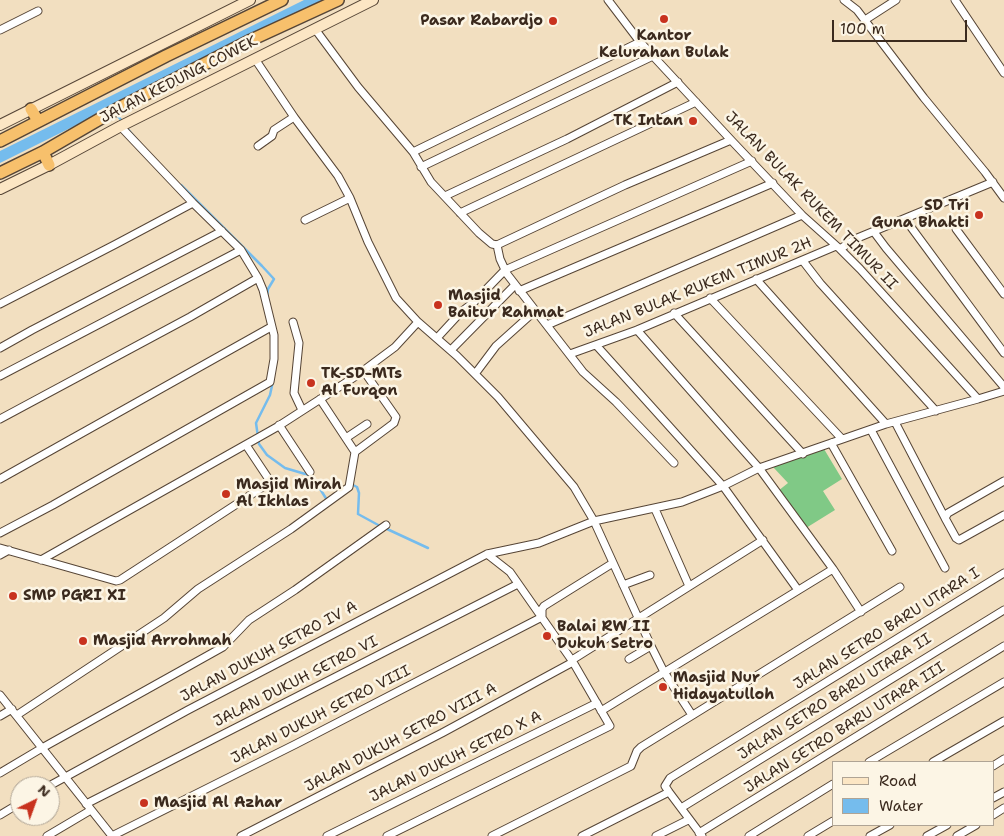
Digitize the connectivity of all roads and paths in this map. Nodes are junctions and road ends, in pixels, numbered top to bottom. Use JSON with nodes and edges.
{"nodes":[{"id":1,"x":250,"y":0,"type":"edge"},
{"id":2,"x":282,"y":0,"type":"edge"},
{"id":3,"x":338,"y":0,"type":"edge"},
{"id":4,"x":373,"y":0,"type":"edge"},
{"id":5,"x":608,"y":0,"type":"edge"},
{"id":6,"x":844,"y":0,"type":"edge"},
{"id":7,"x":896,"y":0,"type":"edge"},
{"id":8,"x":955,"y":0,"type":"edge"},
{"id":9,"x":38,"y":11,"type":"dead end"},
{"id":10,"x":865,"y":20,"type":"junction"},
{"id":11,"x":315,"y":28,"type":"junction"},
{"id":12,"x":0,"y":30,"type":"edge"},
{"id":13,"x":640,"y":42,"type":"junction"},
{"id":14,"x":653,"y":56,"type":"junction"},
{"id":15,"x":255,"y":59,"type":"junction"},
{"id":16,"x":1004,"y":73,"type":"edge"},
{"id":17,"x":678,"y":82,"type":"junction"},
{"id":18,"x":696,"y":102,"type":"junction"},
{"id":19,"x":31,"y":109,"type":"junction"},
{"id":20,"x":294,"y":117,"type":"junction"},
{"id":21,"x":38,"y":121,"type":"junction"},
{"id":22,"x":0,"y":125,"type":"edge"},
{"id":23,"x":121,"y":126,"type":"junction"},
{"id":24,"x":0,"y":140,"type":"edge"},
{"id":25,"x":731,"y":140,"type":"junction"},
{"id":26,"x":258,"y":146,"type":"dead end"},
{"id":27,"x":43,"y":152,"type":"junction"},
{"id":28,"x":413,"y":152,"type":"junction"},
{"id":29,"x":752,"y":162,"type":"junction"},
{"id":30,"x":50,"y":165,"type":"junction"},
{"id":31,"x":421,"y":167,"type":"junction"},
{"id":32,"x":0,"y":173,"type":"edge"},
{"id":33,"x":993,"y":182,"type":"junction"},
{"id":34,"x":773,"y":183,"type":"junction"},
{"id":35,"x":0,"y":189,"type":"edge"},
{"id":36,"x":446,"y":196,"type":"junction"},
{"id":37,"x":350,"y":198,"type":"junction"},
{"id":38,"x":1004,"y":198,"type":"edge"},
{"id":39,"x":192,"y":202,"type":"junction"},
{"id":40,"x":460,"y":213,"type":"junction"},
{"id":41,"x":802,"y":215,"type":"junction"},
{"id":42,"x":905,"y":219,"type":"junction"},
{"id":43,"x":304,"y":220,"type":"dead end"},
{"id":44,"x":956,"y":229,"type":"dead end"},
{"id":45,"x":222,"y":231,"type":"junction"},
{"id":46,"x":874,"y":232,"type":"junction"},
{"id":47,"x":497,"y":245,"type":"junction"},
{"id":48,"x":838,"y":247,"type":"junction"},
{"id":49,"x":241,"y":250,"type":"junction"},
{"id":50,"x":803,"y":260,"type":"junction"},
{"id":51,"x":505,"y":270,"type":"junction"},
{"id":52,"x":258,"y":278,"type":"junction"},
{"id":53,"x":756,"y":280,"type":"junction"},
{"id":54,"x":517,"y":288,"type":"junction"},
{"id":55,"x":1004,"y":294,"type":"edge"},
{"id":56,"x":710,"y":298,"type":"junction"},
{"id":57,"x":0,"y":304,"type":"edge"},
{"id":58,"x":535,"y":311,"type":"junction"},
{"id":59,"x":674,"y":313,"type":"junction"},
{"id":60,"x":293,"y":322,"type":"dead end"},
{"id":61,"x":418,"y":322,"type":"junction"},
{"id":62,"x":547,"y":325,"type":"junction"},
{"id":63,"x":271,"y":327,"type":"junction"},
{"id":64,"x":637,"y":330,"type":"junction"},
{"id":65,"x":436,"y":338,"type":"junction"},
{"id":66,"x":596,"y":345,"type":"junction"},
{"id":67,"x":0,"y":348,"type":"edge"},
{"id":68,"x":451,"y":350,"type":"junction"},
{"id":69,"x":1004,"y":353,"type":"edge"},
{"id":70,"x":570,"y":354,"type":"junction"},
{"id":71,"x":363,"y":370,"type":"junction"},
{"id":72,"x":475,"y":374,"type":"junction"},
{"id":73,"x":0,"y":376,"type":"edge"},
{"id":74,"x":1004,"y":389,"type":"edge"},
{"id":75,"x":320,"y":399,"type":"junction"},
{"id":76,"x":978,"y":399,"type":"junction"},
{"id":77,"x":302,"y":410,"type":"junction"},
{"id":78,"x":936,"y":411,"type":"junction"},
{"id":79,"x":0,"y":419,"type":"edge"},
{"id":80,"x":895,"y":422,"type":"junction"},
{"id":81,"x":367,"y":424,"type":"dead end"},
{"id":82,"x":886,"y":424,"type":"junction"},
{"id":83,"x":279,"y":426,"type":"junction"},
{"id":84,"x":870,"y":430,"type":"junction"},
{"id":85,"x":346,"y":438,"type":"junction"},
{"id":86,"x":842,"y":439,"type":"junction"},
{"id":87,"x":831,"y":443,"type":"junction"},
{"id":88,"x":246,"y":445,"type":"junction"},
{"id":89,"x":355,"y":452,"type":"junction"},
{"id":90,"x":802,"y":454,"type":"junction"},
{"id":91,"x":674,"y":462,"type":"dead end"},
{"id":92,"x":759,"y":468,"type":"junction"},
{"id":93,"x":310,"y":472,"type":"dead end"},
{"id":94,"x":0,"y":479,"type":"edge"},
{"id":95,"x":1004,"y":481,"type":"edge"},
{"id":96,"x":723,"y":486,"type":"junction"},
{"id":97,"x":655,"y":509,"type":"junction"},
{"id":98,"x":1004,"y":515,"type":"edge"},
{"id":99,"x":945,"y":518,"type":"junction"},
{"id":100,"x":594,"y":521,"type":"junction"},
{"id":101,"x":386,"y":526,"type":"dead end"},
{"id":102,"x":0,"y":533,"type":"edge"},
{"id":103,"x":763,"y":540,"type":"junction"},
{"id":104,"x":0,"y":548,"type":"edge"},
{"id":105,"x":9,"y":550,"type":"junction"},
{"id":106,"x":892,"y":551,"type":"dead end"},
{"id":107,"x":488,"y":554,"type":"junction"},
{"id":108,"x":0,"y":555,"type":"edge"},
{"id":109,"x":41,"y":560,"type":"junction"},
{"id":110,"x":614,"y":564,"type":"junction"},
{"id":111,"x":945,"y":568,"type":"dead end"},
{"id":112,"x":833,"y":569,"type":"junction"},
{"id":113,"x":1004,"y":573,"type":"edge"},
{"id":114,"x":650,"y":575,"type":"dead end"},
{"id":115,"x":518,"y":584,"type":"junction"},
{"id":116,"x":624,"y":585,"type":"junction"},
{"id":117,"x":689,"y":586,"type":"junction"},
{"id":118,"x":900,"y":587,"type":"dead end"},
{"id":119,"x":798,"y":590,"type":"junction"},
{"id":120,"x":1004,"y":610,"type":"edge"},
{"id":121,"x":861,"y":612,"type":"junction"},
{"id":122,"x":542,"y":617,"type":"junction"},
{"id":123,"x":639,"y":618,"type":"junction"},
{"id":124,"x":650,"y":646,"type":"junction"},
{"id":125,"x":1004,"y":646,"type":"edge"},
{"id":126,"x":629,"y":659,"type":"dead end"},
{"id":127,"x":573,"y":661,"type":"junction"},
{"id":128,"x":664,"y":672,"type":"junction"},
{"id":129,"x":1004,"y":682,"type":"edge"},
{"id":130,"x":0,"y":695,"type":"edge"},
{"id":131,"x":596,"y":703,"type":"junction"},
{"id":132,"x":605,"y":709,"type":"junction"},
{"id":133,"x":15,"y":712,"type":"junction"},
{"id":134,"x":692,"y":714,"type":"junction"},
{"id":135,"x":0,"y":716,"type":"edge"},
{"id":136,"x":1004,"y":721,"type":"edge"},
{"id":137,"x":42,"y":748,"type":"junction"},
{"id":138,"x":871,"y":761,"type":"edge"},
{"id":139,"x":935,"y":761,"type":"edge"},
{"id":140,"x":0,"y":773,"type":"edge"},
{"id":141,"x":64,"y":777,"type":"junction"},
{"id":142,"x":60,"y":779,"type":"edge"},
{"id":143,"x":832,"y":785,"type":"edge"},
{"id":144,"x":668,"y":792,"type":"junction"},
{"id":145,"x":89,"y":807,"type":"junction"},
{"id":146,"x":681,"y":808,"type":"junction"},
{"id":147,"x":688,"y":820,"type":"junction"},
{"id":148,"x":832,"y":822,"type":"edge"},
{"id":149,"x":888,"y":826,"type":"edge"},
{"id":150,"x":945,"y":826,"type":"edge"},
{"id":151,"x":974,"y":826,"type":"edge"},
{"id":152,"x":701,"y":835,"type":"edge"},
{"id":153,"x":47,"y":836,"type":"edge"},
{"id":154,"x":112,"y":836,"type":"edge"},
{"id":155,"x":241,"y":836,"type":"edge"},
{"id":156,"x":327,"y":836,"type":"edge"},
{"id":157,"x":387,"y":836,"type":"edge"},
{"id":158,"x":492,"y":836,"type":"edge"},
{"id":159,"x":582,"y":836,"type":"edge"},
{"id":160,"x":656,"y":836,"type":"edge"},
{"id":161,"x":749,"y":836,"type":"edge"},
{"id":162,"x":808,"y":836,"type":"edge"},
{"id":163,"x":870,"y":836,"type":"edge"},
{"id":164,"x":927,"y":836,"type":"edge"},
{"id":165,"x":957,"y":836,"type":"edge"}],
"edges":[{"from":1,"to":19,"type":"main road"},
{"from":2,"to":21,"type":"highway","name":"JALAN KEDUNG COWEK"},
{"from":3,"to":27,"type":"highway","name":"JALAN KEDUNG COWEK"},
{"from":4,"to":11,"type":"main road","name":"JALAN KEDUNG COWEK"},
{"from":5,"to":13,"type":"street","name":"JALAN BULAK RUKEM TIMUR II"},
{"from":6,"to":10,"type":"street"},
{"from":7,"to":10,"type":"street"},
{"from":8,"to":16,"type":"street"},
{"from":9,"to":12,"type":"street"},
{"from":10,"to":33,"type":"street"},
{"from":11,"to":15,"type":"main road","name":"JALAN KEDUNG COWEK"},
{"from":11,"to":28,"type":"street"},
{"from":13,"to":14,"type":"street","name":"JALAN BULAK RUKEM TIMUR II"},
{"from":13,"to":28,"type":"street"},
{"from":14,"to":17,"type":"street","name":"JALAN BULAK RUKEM TIMUR II"},
{"from":14,"to":31,"type":"street"},
{"from":15,"to":20,"type":"street"},
{"from":15,"to":23,"type":"main road","name":"JALAN KEDUNG COWEK"},
{"from":17,"to":18,"type":"street","name":"JALAN BULAK RUKEM TIMUR II"},
{"from":17,"to":36,"type":"street"},
{"from":18,"to":25,"type":"street","name":"JALAN BULAK RUKEM TIMUR II"},
{"from":18,"to":40,"type":"street"},
{"from":19,"to":21,"type":"highway"},
{"from":19,"to":22,"type":"main road"},
{"from":20,"to":26,"type":"street"},
{"from":20,"to":37,"type":"street"},
{"from":21,"to":24,"type":"highway","name":"JALAN KEDUNG COWEK"},
{"from":23,"to":30,"type":"main road","name":"JALAN KEDUNG COWEK"},
{"from":23,"to":39,"type":"street"},
{"from":25,"to":29,"type":"street","name":"JALAN BULAK RUKEM TIMUR II"},
{"from":25,"to":47,"type":"street"},
{"from":27,"to":30,"type":"highway"},
{"from":27,"to":32,"type":"highway","name":"JALAN KEDUNG COWEK"},
{"from":28,"to":31,"type":"street"},
{"from":29,"to":34,"type":"street","name":"JALAN BULAK RUKEM TIMUR II"},
{"from":29,"to":51,"type":"street"},
{"from":30,"to":35,"type":"main road","name":"JALAN KEDUNG COWEK"},
{"from":31,"to":36,"type":"street"},
{"from":33,"to":38,"type":"street"},
{"from":33,"to":42,"type":"street","name":"JALAN BULAK RUKEM TIMUR 2H"},
{"from":34,"to":41,"type":"street","name":"JALAN BULAK RUKEM TIMUR II"},
{"from":34,"to":54,"type":"street"},
{"from":36,"to":40,"type":"street"},
{"from":37,"to":43,"type":"street"},
{"from":37,"to":61,"type":"street"},
{"from":39,"to":45,"type":"street"},
{"from":39,"to":57,"type":"street"},
{"from":40,"to":47,"type":"street"},
{"from":41,"to":48,"type":"street","name":"JALAN BULAK RUKEM TIMUR II"},
{"from":41,"to":62,"type":"street"},
{"from":42,"to":46,"type":"street","name":"JALAN BULAK RUKEM TIMUR 2H"},
{"from":42,"to":69,"type":"street"},
{"from":44,"to":55,"type":"street"},
{"from":45,"to":49,"type":"street"},
{"from":45,"to":67,"type":"street"},
{"from":46,"to":48,"type":"street","name":"JALAN BULAK RUKEM TIMUR 2H"},
{"from":46,"to":74,"type":"street"},
{"from":47,"to":51,"type":"street"},
{"from":48,"to":50,"type":"street","name":"JALAN BULAK RUKEM TIMUR 2H"},
{"from":48,"to":76,"type":"street","name":"JALAN BULAK RUKEM TIMUR II"},
{"from":49,"to":52,"type":"street"},
{"from":49,"to":73,"type":"street"},
{"from":50,"to":53,"type":"street","name":"JALAN BULAK RUKEM TIMUR 2H"},
{"from":50,"to":78,"type":"street"},
{"from":51,"to":54,"type":"street"},
{"from":51,"to":65,"type":"street"},
{"from":52,"to":63,"type":"street"},
{"from":52,"to":79,"type":"street"},
{"from":53,"to":56,"type":"street","name":"JALAN BULAK RUKEM TIMUR 2H"},
{"from":53,"to":82,"type":"street"},
{"from":54,"to":58,"type":"street"},
{"from":54,"to":68,"type":"street"},
{"from":56,"to":59,"type":"street","name":"JALAN BULAK RUKEM TIMUR 2H"},
{"from":56,"to":86,"type":"street"},
{"from":58,"to":62,"type":"street"},
{"from":58,"to":72,"type":"street"},
{"from":59,"to":64,"type":"street","name":"JALAN BULAK RUKEM TIMUR 2H"},
{"from":59,"to":90,"type":"street"},
{"from":60,"to":77,"type":"street"},
{"from":61,"to":65,"type":"street"},
{"from":61,"to":71,"type":"street"},
{"from":62,"to":70,"type":"street"},
{"from":63,"to":94,"type":"street"},
{"from":63,"to":102,"type":"street"},
{"from":64,"to":66,"type":"street","name":"JALAN BULAK RUKEM TIMUR 2H"},
{"from":64,"to":92,"type":"street"},
{"from":65,"to":68,"type":"street"},
{"from":66,"to":70,"type":"street","name":"JALAN BULAK RUKEM TIMUR 2H"},
{"from":66,"to":96,"type":"street"},
{"from":68,"to":72,"type":"street"},
{"from":70,"to":91,"type":"street"},
{"from":71,"to":75,"type":"street"},
{"from":71,"to":89,"type":"street"},
{"from":72,"to":100,"type":"street"},
{"from":74,"to":76,"type":"street"},
{"from":75,"to":77,"type":"street"},
{"from":75,"to":85,"type":"street"},
{"from":76,"to":78,"type":"street","name":"JALAN DUKUH SETRO IV A"},
{"from":77,"to":83,"type":"street"},
{"from":78,"to":80,"type":"street","name":"JALAN DUKUH SETRO IV A"},
{"from":80,"to":82,"type":"street","name":"JALAN DUKUH SETRO IV A"},
{"from":80,"to":99,"type":"street"},
{"from":81,"to":85,"type":"street"},
{"from":82,"to":84,"type":"street","name":"JALAN DUKUH SETRO IV A"},
{"from":83,"to":88,"type":"street"},
{"from":83,"to":93,"type":"street"},
{"from":84,"to":86,"type":"street","name":"JALAN DUKUH SETRO IV A"},
{"from":84,"to":111,"type":"street"},
{"from":85,"to":89,"type":"street"},
{"from":86,"to":87,"type":"street","name":"JALAN DUKUH SETRO IV A"},
{"from":87,"to":90,"type":"street","name":"JALAN DUKUH SETRO IV A"},
{"from":87,"to":106,"type":"street"},
{"from":88,"to":109,"type":"street"},
{"from":88,"to":109,"type":"street"},
{"from":89,"to":133,"type":"street"},
{"from":90,"to":92,"type":"street","name":"JALAN DUKUH SETRO IV A"},
{"from":92,"to":96,"type":"street","name":"JALAN DUKUH SETRO IV A"},
{"from":92,"to":112,"type":"street"},
{"from":95,"to":99,"type":"street"},
{"from":96,"to":97,"type":"street","name":"JALAN DUKUH SETRO IV A"},
{"from":96,"to":103,"type":"street"},
{"from":97,"to":100,"type":"street","name":"JALAN DUKUH SETRO IV A"},
{"from":97,"to":117,"type":"street"},
{"from":98,"to":99,"type":"street"},
{"from":100,"to":107,"type":"street","name":"JALAN DUKUH SETRO IV A"},
{"from":100,"to":110,"type":"street"},
{"from":101,"to":137,"type":"street"},
{"from":103,"to":117,"type":"street","name":"JALAN DUKUH SETRO VIII A"},
{"from":103,"to":119,"type":"street"},
{"from":104,"to":105,"type":"street"},
{"from":105,"to":108,"type":"street"},
{"from":105,"to":109,"type":"street"},
{"from":107,"to":115,"type":"street"},
{"from":107,"to":141,"type":"street","name":"JALAN DUKUH SETRO IV A"},
{"from":110,"to":116,"type":"street"},
{"from":110,"to":122,"type":"street"},
{"from":112,"to":119,"type":"street"},
{"from":112,"to":121,"type":"street"},
{"from":113,"to":144,"type":"street","name":"JALAN SETRO BARU UTARA I"},
{"from":114,"to":116,"type":"street"},
{"from":115,"to":122,"type":"street"},
{"from":115,"to":145,"type":"street","name":"JALAN DUKUH SETRO VI"},
{"from":116,"to":123,"type":"street"},
{"from":117,"to":123,"type":"street","name":"JALAN DUKUH SETRO VIII A"},
{"from":118,"to":121,"type":"street"},
{"from":119,"to":128,"type":"street"},
{"from":120,"to":146,"type":"street","name":"JALAN SETRO BARU UTARA II"},
{"from":121,"to":134,"type":"street"},
{"from":122,"to":127,"type":"street"},
{"from":122,"to":154,"type":"street","name":"JALAN DUKUH SETRO VIII"},
{"from":123,"to":124,"type":"street"},
{"from":123,"to":127,"type":"street","name":"JALAN DUKUH SETRO VIII A"},
{"from":124,"to":126,"type":"street"},
{"from":124,"to":128,"type":"street"},
{"from":125,"to":152,"type":"street","name":"JALAN SETRO BARU UTARA III"},
{"from":127,"to":131,"type":"street"},
{"from":127,"to":155,"type":"street","name":"JALAN DUKUH SETRO VIII A"},
{"from":128,"to":132,"type":"street"},
{"from":128,"to":134,"type":"street"},
{"from":129,"to":138,"type":"street"},
{"from":130,"to":133,"type":"street"},
{"from":131,"to":132,"type":"street"},
{"from":131,"to":156,"type":"street","name":"JALAN DUKUH SETRO X A"},
{"from":132,"to":157,"type":"street"},
{"from":133,"to":135,"type":"street"},
{"from":133,"to":137,"type":"street"},
{"from":134,"to":158,"type":"street"},
{"from":136,"to":139,"type":"street"},
{"from":137,"to":140,"type":"street"},
{"from":137,"to":141,"type":"street"},
{"from":141,"to":142,"type":"street","name":"JALAN DUKUH SETRO IV A"},
{"from":141,"to":145,"type":"street"},
{"from":143,"to":161,"type":"street"},
{"from":144,"to":146,"type":"street"},
{"from":144,"to":159,"type":"street"},
{"from":145,"to":153,"type":"street","name":"JALAN DUKUH SETRO VI"},
{"from":145,"to":154,"type":"street"},
{"from":146,"to":147,"type":"street"},
{"from":147,"to":152,"type":"street"},
{"from":147,"to":160,"type":"street"},
{"from":148,"to":162,"type":"street"},
{"from":149,"to":163,"type":"street"},
{"from":150,"to":164,"type":"street"},
{"from":151,"to":165,"type":"street"}]}
